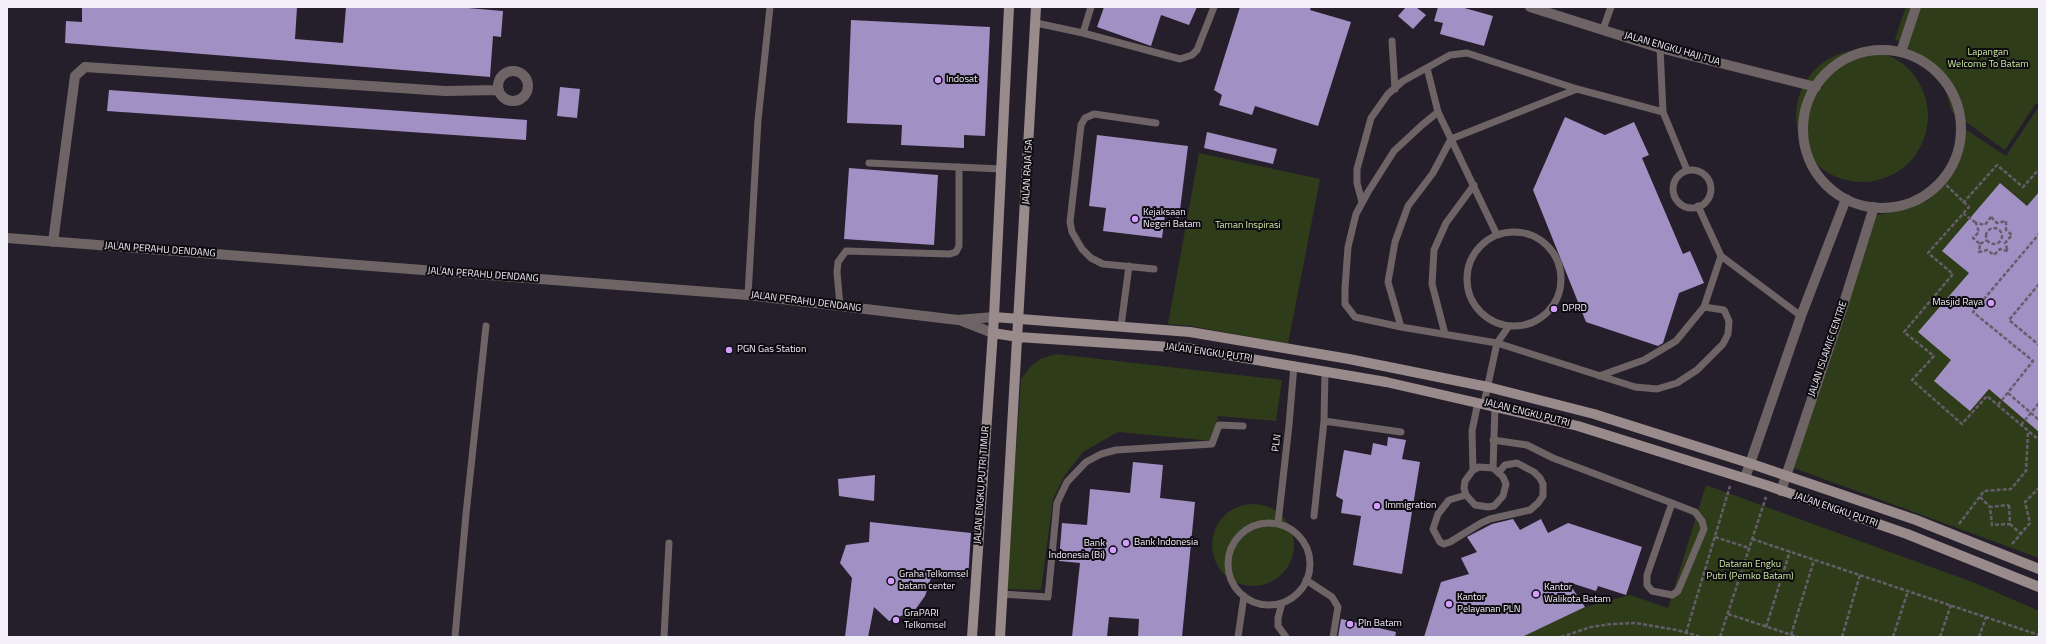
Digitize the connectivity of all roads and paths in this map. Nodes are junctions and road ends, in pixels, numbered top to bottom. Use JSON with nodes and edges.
{"nodes":[{"id":1,"x":770,"y":7,"type":"edge"},
{"id":2,"x":1008,"y":7,"type":"edge"},
{"id":3,"x":1036,"y":7,"type":"edge"},
{"id":4,"x":1091,"y":7,"type":"edge"},
{"id":5,"x":1214,"y":7,"type":"edge"},
{"id":6,"x":1530,"y":7,"type":"edge"},
{"id":7,"x":1611,"y":7,"type":"edge"},
{"id":8,"x":1916,"y":7,"type":"edge"},
{"id":9,"x":1036,"y":23,"type":"junction"},
{"id":10,"x":1603,"y":29,"type":"junction"},
{"id":11,"x":1083,"y":33,"type":"junction"},
{"id":12,"x":1392,"y":40,"type":"dead end"},
{"id":13,"x":1660,"y":48,"type":"junction"},
{"id":14,"x":1901,"y":52,"type":"junction"},
{"id":15,"x":1427,"y":68,"type":"junction"},
{"id":16,"x":1816,"y":87,"type":"junction"},
{"id":17,"x":1395,"y":89,"type":"junction"},
{"id":18,"x":1577,"y":89,"type":"junction"},
{"id":19,"x":499,"y":90,"type":"dead end"},
{"id":20,"x":1438,"y":112,"type":"junction"},
{"id":21,"x":1664,"y":112,"type":"junction"},
{"id":22,"x":1156,"y":123,"type":"dead end"},
{"id":23,"x":1451,"y":139,"type":"junction"},
{"id":24,"x":869,"y":163,"type":"dead end"},
{"id":25,"x":959,"y":166,"type":"junction"},
{"id":26,"x":1001,"y":169,"type":"junction"},
{"id":27,"x":2039,"y":169,"type":"edge"},
{"id":28,"x":1687,"y":170,"type":"junction"},
{"id":29,"x":1942,"y":181,"type":"junction"},
{"id":30,"x":1474,"y":185,"type":"junction"},
{"id":31,"x":1846,"y":199,"type":"junction"},
{"id":32,"x":1362,"y":202,"type":"junction"},
{"id":33,"x":1964,"y":203,"type":"junction"},
{"id":34,"x":1698,"y":206,"type":"junction"},
{"id":35,"x":1874,"y":207,"type":"junction"},
{"id":36,"x":1963,"y":213,"type":"junction"},
{"id":37,"x":1976,"y":223,"type":"junction"},
{"id":38,"x":1985,"y":225,"type":"junction"},
{"id":39,"x":1989,"y":230,"type":"junction"},
{"id":40,"x":2006,"y":230,"type":"junction"},
{"id":41,"x":2000,"y":232,"type":"junction"},
{"id":42,"x":2039,"y":234,"type":"edge"},
{"id":43,"x":1497,"y":235,"type":"junction"},
{"id":44,"x":7,"y":238,"type":"edge"},
{"id":45,"x":1987,"y":240,"type":"junction"},
{"id":46,"x":54,"y":242,"type":"junction"},
{"id":47,"x":1997,"y":243,"type":"junction"},
{"id":48,"x":1980,"y":244,"type":"junction"},
{"id":49,"x":2000,"y":249,"type":"junction"},
{"id":50,"x":1721,"y":256,"type":"junction"},
{"id":51,"x":1128,"y":266,"type":"junction"},
{"id":52,"x":1154,"y":269,"type":"dead end"},
{"id":53,"x":2039,"y":284,"type":"edge"},
{"id":54,"x":748,"y":295,"type":"junction"},
{"id":55,"x":840,"y":306,"type":"junction"},
{"id":56,"x":1704,"y":307,"type":"junction"},
{"id":57,"x":1801,"y":316,"type":"junction"},
{"id":58,"x":994,"y":317,"type":"junction"},
{"id":59,"x":1019,"y":318,"type":"junction"},
{"id":60,"x":958,"y":320,"type":"junction"},
{"id":61,"x":486,"y":326,"type":"dead end"},
{"id":62,"x":1120,"y":326,"type":"junction"},
{"id":63,"x":1509,"y":326,"type":"junction"},
{"id":64,"x":1402,"y":327,"type":"junction"},
{"id":65,"x":993,"y":333,"type":"junction"},
{"id":66,"x":1445,"y":334,"type":"junction"},
{"id":67,"x":1018,"y":337,"type":"junction"},
{"id":68,"x":1497,"y":342,"type":"junction"},
{"id":69,"x":2039,"y":345,"type":"edge"},
{"id":70,"x":1294,"y":365,"type":"junction"},
{"id":71,"x":1326,"y":371,"type":"junction"},
{"id":72,"x":1599,"y":376,"type":"junction"},
{"id":73,"x":1488,"y":387,"type":"junction"},
{"id":74,"x":2008,"y":393,"type":"junction"},
{"id":75,"x":1481,"y":402,"type":"junction"},
{"id":76,"x":2039,"y":403,"type":"edge"},
{"id":77,"x":1998,"y":405,"type":"junction"},
{"id":78,"x":1495,"y":406,"type":"junction"},
{"id":79,"x":2031,"y":413,"type":"junction"},
{"id":80,"x":2039,"y":420,"type":"edge"},
{"id":81,"x":1324,"y":421,"type":"junction"},
{"id":82,"x":2021,"y":425,"type":"junction"},
{"id":83,"x":1243,"y":426,"type":"dead end"},
{"id":84,"x":2028,"y":431,"type":"junction"},
{"id":85,"x":1400,"y":432,"type":"dead end"},
{"id":86,"x":1493,"y":440,"type":"junction"},
{"id":87,"x":2039,"y":440,"type":"edge"},
{"id":88,"x":1749,"y":463,"type":"junction"},
{"id":89,"x":1473,"y":470,"type":"junction"},
{"id":90,"x":1496,"y":470,"type":"junction"},
{"id":91,"x":1734,"y":475,"type":"junction"},
{"id":92,"x":1784,"y":476,"type":"junction"},
{"id":93,"x":1745,"y":478,"type":"junction"},
{"id":94,"x":1769,"y":486,"type":"junction"},
{"id":95,"x":2039,"y":488,"type":"edge"},
{"id":96,"x":1781,"y":491,"type":"junction"},
{"id":97,"x":1466,"y":495,"type":"junction"},
{"id":98,"x":1980,"y":497,"type":"junction"},
{"id":99,"x":1672,"y":503,"type":"junction"},
{"id":100,"x":1990,"y":507,"type":"junction"},
{"id":101,"x":1314,"y":516,"type":"dead end"},
{"id":102,"x":1278,"y":523,"type":"junction"},
{"id":103,"x":2010,"y":524,"type":"junction"},
{"id":104,"x":1950,"y":534,"type":"junction"},
{"id":105,"x":2021,"y":534,"type":"junction"},
{"id":106,"x":1715,"y":537,"type":"junction"},
{"id":107,"x":1752,"y":539,"type":"junction"},
{"id":108,"x":669,"y":543,"type":"dead end"},
{"id":109,"x":1749,"y":548,"type":"junction"},
{"id":110,"x":1790,"y":551,"type":"junction"},
{"id":111,"x":2004,"y":554,"type":"junction"},
{"id":112,"x":1814,"y":560,"type":"junction"},
{"id":113,"x":2039,"y":569,"type":"edge"},
{"id":114,"x":1860,"y":575,"type":"junction"},
{"id":115,"x":1306,"y":580,"type":"junction"},
{"id":116,"x":2039,"y":587,"type":"edge"},
{"id":117,"x":1908,"y":591,"type":"junction"},
{"id":118,"x":1002,"y":594,"type":"junction"},
{"id":119,"x":1244,"y":596,"type":"junction"},
{"id":120,"x":1282,"y":603,"type":"junction"},
{"id":121,"x":1951,"y":605,"type":"junction"},
{"id":122,"x":1728,"y":614,"type":"junction"},
{"id":123,"x":1986,"y":617,"type":"junction"},
{"id":124,"x":1766,"y":627,"type":"junction"},
{"id":125,"x":1686,"y":632,"type":"junction"},
{"id":126,"x":1791,"y":634,"type":"junction"},
{"id":127,"x":2039,"y":635,"type":"edge"},
{"id":128,"x":455,"y":637,"type":"edge"},
{"id":129,"x":664,"y":637,"type":"edge"},
{"id":130,"x":972,"y":637,"type":"edge"},
{"id":131,"x":1000,"y":637,"type":"edge"},
{"id":132,"x":1238,"y":637,"type":"edge"},
{"id":133,"x":1286,"y":637,"type":"edge"},
{"id":134,"x":1333,"y":637,"type":"edge"},
{"id":135,"x":1561,"y":637,"type":"edge"},
{"id":136,"x":1701,"y":637,"type":"edge"},
{"id":137,"x":1720,"y":637,"type":"edge"},
{"id":138,"x":1798,"y":637,"type":"edge"},
{"id":139,"x":1842,"y":637,"type":"edge"},
{"id":140,"x":1893,"y":637,"type":"edge"},
{"id":141,"x":1940,"y":637,"type":"edge"},
{"id":142,"x":1979,"y":637,"type":"edge"}],
"edges":[{"from":1,"to":54,"type":"lane"},
{"from":2,"to":26,"type":"main road"},
{"from":3,"to":9,"type":"main road","name":"JALAN RAJA ISA"},
{"from":4,"to":11,"type":"lane"},
{"from":5,"to":11,"type":"lane"},
{"from":6,"to":10,"type":"street","name":"JALAN ENGKU HAJI TUA"},
{"from":7,"to":10,"type":"lane"},
{"from":8,"to":14,"type":"street"},
{"from":9,"to":11,"type":"lane"},
{"from":9,"to":59,"type":"main road","name":"JALAN RAJA ISA"},
{"from":10,"to":13,"type":"street","name":"JALAN ENGKU HAJI TUA"},
{"from":12,"to":17,"type":"lane"},
{"from":13,"to":16,"type":"street","name":"JALAN ENGKU HAJI TUA"},
{"from":13,"to":21,"type":"lane"},
{"from":14,"to":16,"type":"street"},
{"from":14,"to":29,"type":"street"},
{"from":15,"to":17,"type":"lane"},
{"from":15,"to":18,"type":"lane"},
{"from":15,"to":20,"type":"lane"},
{"from":16,"to":31,"type":"street"},
{"from":17,"to":32,"type":"lane"},
{"from":18,"to":21,"type":"lane"},
{"from":18,"to":23,"type":"lane"},
{"from":19,"to":46,"type":"street"},
{"from":20,"to":23,"type":"lane"},
{"from":20,"to":32,"type":"lane"},
{"from":21,"to":28,"type":"lane"},
{"from":22,"to":51,"type":"lane"},
{"from":23,"to":30,"type":"lane"},
{"from":23,"to":64,"type":"lane"},
{"from":24,"to":25,"type":"lane"},
{"from":25,"to":26,"type":"lane"},
{"from":25,"to":55,"type":"lane"},
{"from":26,"to":58,"type":"main road"},
{"from":27,"to":33,"type":"path"},
{"from":28,"to":34,"type":"lane"},
{"from":28,"to":34,"type":"lane"},
{"from":29,"to":33,"type":"path"},
{"from":29,"to":35,"type":"street"},
{"from":30,"to":43,"type":"lane"},
{"from":30,"to":66,"type":"lane"},
{"from":31,"to":35,"type":"street"},
{"from":31,"to":57,"type":"street"},
{"from":32,"to":64,"type":"lane"},
{"from":33,"to":36,"type":"path"},
{"from":34,"to":50,"type":"lane"},
{"from":35,"to":92,"type":"street","name":"JALAN ISLAMIC CENTRE"},
{"from":36,"to":37,"type":"path"},
{"from":36,"to":77,"type":"path"},
{"from":37,"to":38,"type":"path"},
{"from":37,"to":48,"type":"path"},
{"from":38,"to":39,"type":"path"},
{"from":38,"to":40,"type":"path"},
{"from":39,"to":41,"type":"path"},
{"from":39,"to":45,"type":"path"},
{"from":40,"to":41,"type":"path"},
{"from":40,"to":49,"type":"path"},
{"from":41,"to":47,"type":"path"},
{"from":42,"to":74,"type":"path"},
{"from":43,"to":63,"type":"lane"},
{"from":43,"to":63,"type":"lane"},
{"from":44,"to":46,"type":"street","name":"JALAN PERAHU DENDANG"},
{"from":45,"to":47,"type":"path"},
{"from":45,"to":48,"type":"path"},
{"from":46,"to":54,"type":"street","name":"JALAN PERAHU DENDANG"},
{"from":47,"to":49,"type":"path"},
{"from":48,"to":49,"type":"path"},
{"from":50,"to":56,"type":"lane"},
{"from":50,"to":57,"type":"lane"},
{"from":51,"to":52,"type":"lane"},
{"from":51,"to":62,"type":"lane"},
{"from":53,"to":69,"type":"path"},
{"from":54,"to":55,"type":"street","name":"JALAN PERAHU DENDANG"},
{"from":55,"to":60,"type":"street","name":"JALAN PERAHU DENDANG"},
{"from":56,"to":72,"type":"lane"},
{"from":56,"to":72,"type":"lane"},
{"from":57,"to":88,"type":"street"},
{"from":58,"to":59,"type":"main road","name":"JALAN ENGKU PUTRI"},
{"from":58,"to":60,"type":"street","name":"JALAN PERAHU DENDANG"},
{"from":58,"to":65,"type":"main road"},
{"from":59,"to":62,"type":"main road","name":"JALAN ENGKU PUTRI"},
{"from":59,"to":67,"type":"main road","name":"JALAN RAJA ISA"},
{"from":60,"to":65,"type":"street","name":"JALAN PERAHU DENDANG"},
{"from":61,"to":128,"type":"lane"},
{"from":62,"to":73,"type":"main road","name":"JALAN ENGKU PUTRI"},
{"from":63,"to":68,"type":"lane"},
{"from":64,"to":66,"type":"lane"},
{"from":65,"to":67,"type":"main road","name":"JALAN ENGKU PUTRI"},
{"from":65,"to":130,"type":"main road","name":"JALAN ENGKU PUTRI TIMUR"},
{"from":66,"to":68,"type":"lane"},
{"from":67,"to":70,"type":"main road","name":"JALAN ENGKU PUTRI"},
{"from":67,"to":118,"type":"main road"},
{"from":68,"to":72,"type":"lane"},
{"from":68,"to":73,"type":"lane"},
{"from":70,"to":71,"type":"main road","name":"JALAN ENGKU PUTRI"},
{"from":70,"to":102,"type":"lane","name":"PLN"},
{"from":71,"to":75,"type":"main road","name":"JALAN ENGKU PUTRI"},
{"from":71,"to":81,"type":"lane"},
{"from":73,"to":75,"type":"lane"},
{"from":73,"to":88,"type":"main road","name":"JALAN ENGKU PUTRI"},
{"from":74,"to":77,"type":"path"},
{"from":74,"to":79,"type":"path"},
{"from":75,"to":78,"type":"main road","name":"JALAN ENGKU PUTRI"},
{"from":75,"to":89,"type":"lane"},
{"from":76,"to":79,"type":"path"},
{"from":77,"to":82,"type":"path"},
{"from":78,"to":86,"type":"lane"},
{"from":78,"to":91,"type":"main road","name":"JALAN ENGKU PUTRI"},
{"from":79,"to":80,"type":"path"},
{"from":79,"to":82,"type":"path"},
{"from":81,"to":85,"type":"lane"},
{"from":81,"to":101,"type":"lane"},
{"from":82,"to":84,"type":"path"},
{"from":83,"to":118,"type":"lane"},
{"from":84,"to":87,"type":"path"},
{"from":84,"to":98,"type":"path"},
{"from":86,"to":90,"type":"lane"},
{"from":86,"to":99,"type":"lane"},
{"from":88,"to":92,"type":"main road","name":"JALAN ENGKU PUTRI"},
{"from":88,"to":93,"type":"street"},
{"from":89,"to":90,"type":"lane"},
{"from":89,"to":97,"type":"lane"},
{"from":90,"to":97,"type":"lane"},
{"from":90,"to":97,"type":"lane"},
{"from":91,"to":93,"type":"main road","name":"JALAN ENGKU PUTRI"},
{"from":91,"to":106,"type":"path"},
{"from":92,"to":96,"type":"street","name":"JALAN ISLAMIC CENTRE"},
{"from":92,"to":104,"type":"main road","name":"JALAN ENGKU PUTRI"},
{"from":93,"to":94,"type":"main road","name":"JALAN ENGKU PUTRI"},
{"from":94,"to":96,"type":"main road","name":"JALAN ENGKU PUTRI"},
{"from":94,"to":107,"type":"path"},
{"from":95,"to":105,"type":"path"},
{"from":96,"to":116,"type":"main road","name":"JALAN ENGKU PUTRI"},
{"from":98,"to":100,"type":"path"},
{"from":98,"to":104,"type":"path"},
{"from":99,"to":99,"type":"lane"},
{"from":100,"to":103,"type":"path"},
{"from":100,"to":103,"type":"path"},
{"from":102,"to":115,"type":"lane"},
{"from":102,"to":119,"type":"lane"},
{"from":103,"to":105,"type":"path"},
{"from":104,"to":111,"type":"main road","name":"JALAN ENGKU PUTRI"},
{"from":105,"to":111,"type":"path"},
{"from":106,"to":109,"type":"path"},
{"from":106,"to":125,"type":"path"},
{"from":107,"to":109,"type":"path"},
{"from":107,"to":110,"type":"path"},
{"from":108,"to":129,"type":"lane"},
{"from":109,"to":122,"type":"path"},
{"from":110,"to":112,"type":"path"},
{"from":110,"to":124,"type":"path"},
{"from":111,"to":113,"type":"main road","name":"JALAN ENGKU PUTRI"},
{"from":112,"to":114,"type":"path"},
{"from":112,"to":126,"type":"path"},
{"from":114,"to":117,"type":"path"},
{"from":114,"to":139,"type":"path"},
{"from":115,"to":120,"type":"lane"},
{"from":115,"to":134,"type":"lane"},
{"from":117,"to":121,"type":"path"},
{"from":117,"to":140,"type":"path"},
{"from":118,"to":131,"type":"main road"},
{"from":119,"to":120,"type":"lane"},
{"from":119,"to":132,"type":"lane"},
{"from":120,"to":133,"type":"lane"},
{"from":121,"to":123,"type":"path"},
{"from":121,"to":141,"type":"path"},
{"from":122,"to":124,"type":"path"},
{"from":122,"to":137,"type":"path"},
{"from":123,"to":127,"type":"path"},
{"from":123,"to":142,"type":"path"},
{"from":124,"to":126,"type":"path"},
{"from":125,"to":135,"type":"path"},
{"from":125,"to":136,"type":"path"},
{"from":126,"to":138,"type":"path"}]}
